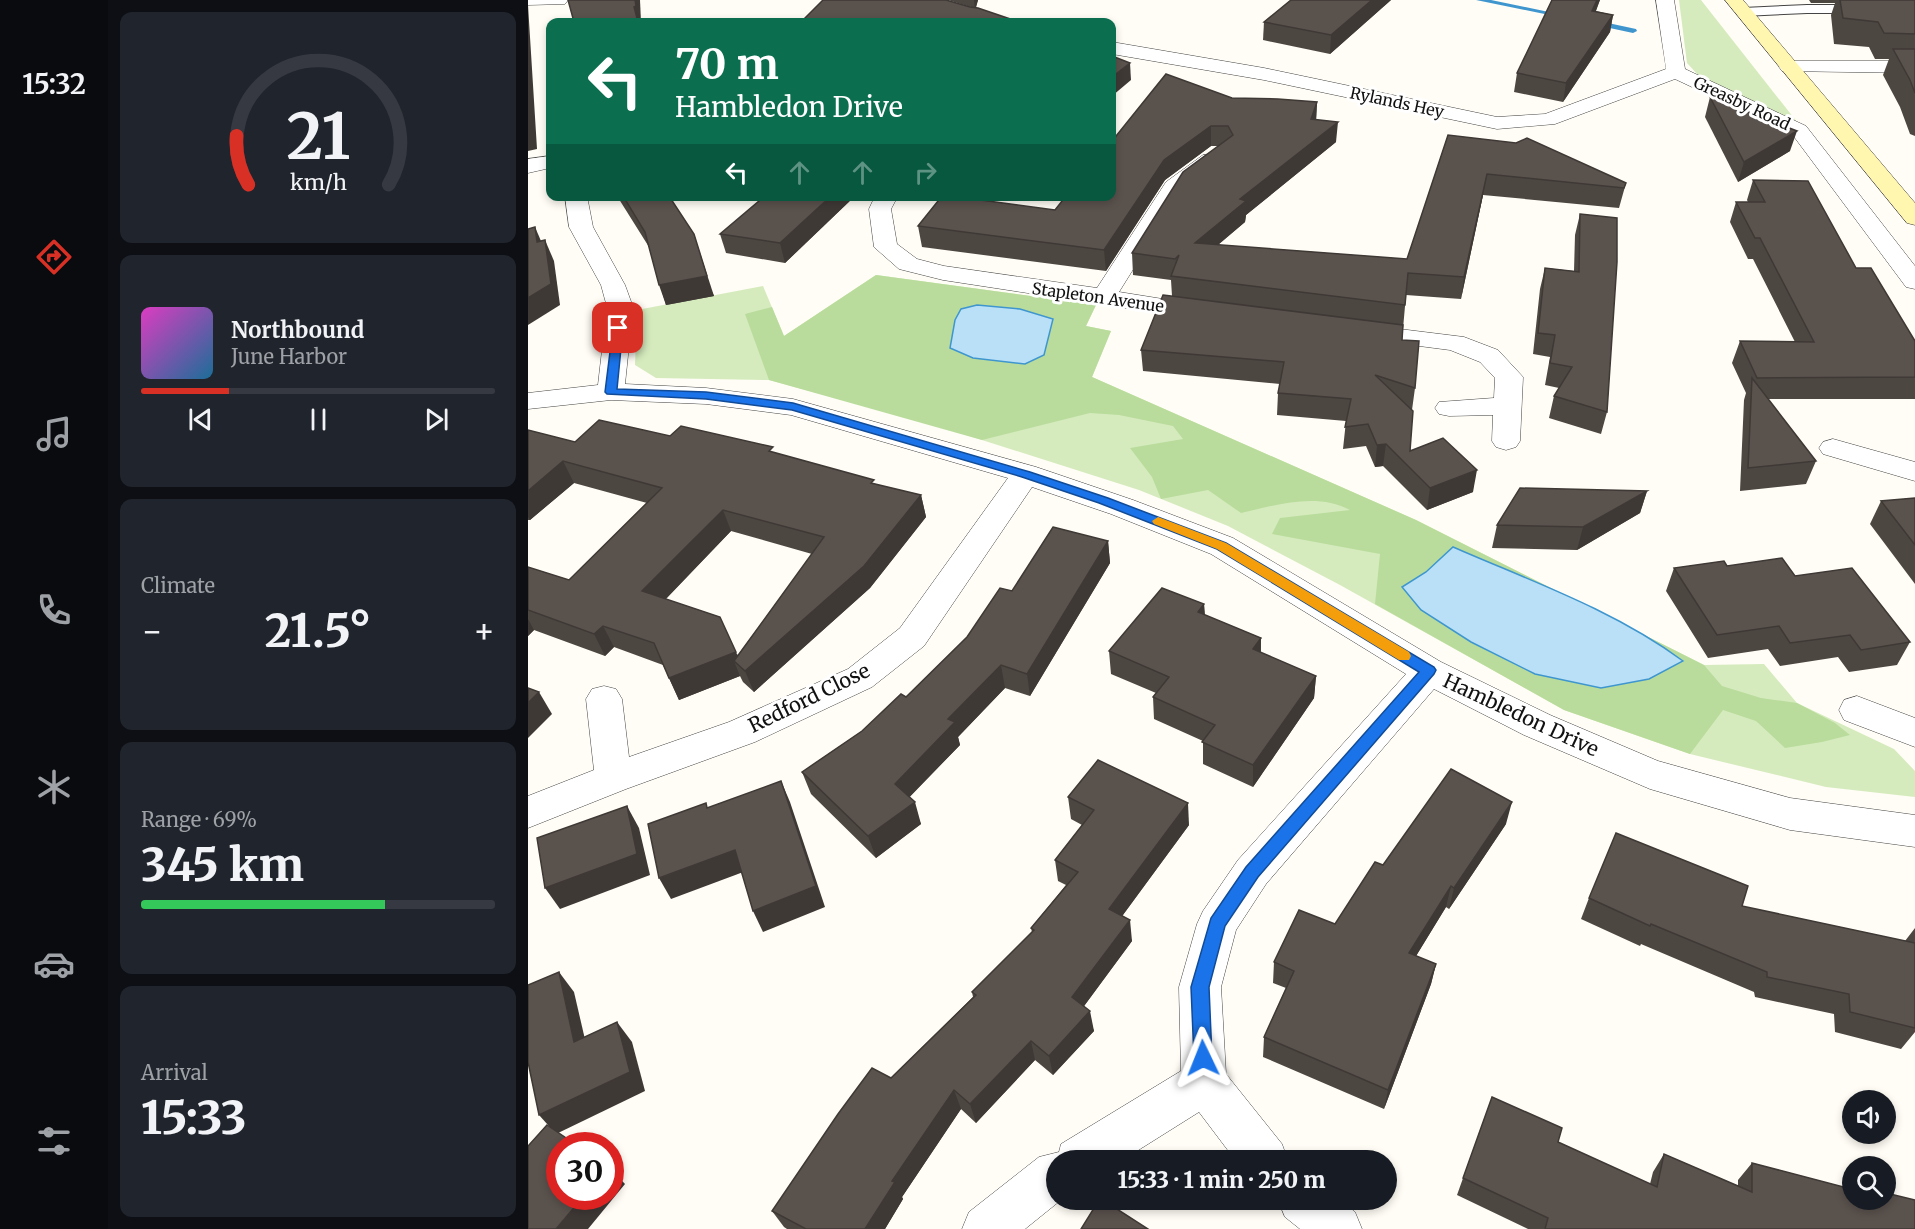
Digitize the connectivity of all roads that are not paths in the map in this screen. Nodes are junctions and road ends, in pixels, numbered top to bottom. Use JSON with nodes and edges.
{"nodes":[{"id":1,"x":528,"y":0,"type":"edge"},
{"id":2,"x":559,"y":0,"type":"edge"},
{"id":3,"x":1665,"y":0,"type":"edge"},
{"id":4,"x":1738,"y":6,"type":"edge"},
{"id":5,"x":1915,"y":9,"type":"edge"},
{"id":6,"x":560,"y":18,"type":"edge"},
{"id":7,"x":1116,"y":49,"type":"edge"},
{"id":8,"x":1789,"y":67,"type":"junction"},
{"id":9,"x":1915,"y":67,"type":"edge"},
{"id":10,"x":1676,"y":72,"type":"junction"},
{"id":11,"x":1220,"y":153,"type":"edge"},
{"id":12,"x":546,"y":163,"type":"edge"},
{"id":13,"x":528,"y":165,"type":"edge"},
{"id":14,"x":577,"y":201,"type":"edge"},
{"id":15,"x":884,"y":201,"type":"edge"},
{"id":16,"x":1915,"y":218,"type":"edge"},
{"id":17,"x":1915,"y":282,"type":"edge"},
{"id":18,"x":1103,"y":298,"type":"junction"},
{"id":19,"x":1230,"y":316,"type":"edge"},
{"id":20,"x":1331,"y":329,"type":"edge"},
{"id":21,"x":611,"y":392,"type":"junction"},
{"id":22,"x":528,"y":401,"type":"edge"},
{"id":23,"x":1507,"y":406,"type":"junction"},
{"id":24,"x":1449,"y":408,"type":"dead end"},
{"id":25,"x":1506,"y":441,"type":"dead end"},
{"id":26,"x":1833,"y":448,"type":"dead end"},
{"id":27,"x":1915,"y":472,"type":"edge"},
{"id":28,"x":1026,"y":474,"type":"junction"},
{"id":29,"x":1429,"y":670,"type":"junction"},
{"id":30,"x":604,"y":699,"type":"dead end"},
{"id":31,"x":1857,"y":710,"type":"dead end"},
{"id":32,"x":1915,"y":733,"type":"edge"},
{"id":33,"x":613,"y":778,"type":"junction"},
{"id":34,"x":528,"y":812,"type":"edge"},
{"id":35,"x":1915,"y":831,"type":"edge"},
{"id":36,"x":1204,"y":1082,"type":"junction"},
{"id":37,"x":1096,"y":1150,"type":"edge"},
{"id":38,"x":1257,"y":1150,"type":"edge"},
{"id":39,"x":1046,"y":1182,"type":"edge"},
{"id":40,"x":1314,"y":1210,"type":"edge"},
{"id":41,"x":986,"y":1229,"type":"edge"},
{"id":42,"x":1338,"y":1229,"type":"edge"}],
"edges":[{"from":1,"to":2,"type":"street"},
{"from":2,"to":6,"type":"street"},
{"from":3,"to":10,"type":"street","name":"Greasby Road"},
{"from":4,"to":5,"type":"lane"},
{"from":4,"to":8,"type":"main road","name":"Greasby Road"},
{"from":7,"to":10,"type":"street","name":"Rylands Hey"},
{"from":8,"to":9,"type":"street"},
{"from":8,"to":16,"type":"main road","name":"Greasby Road"},
{"from":10,"to":17,"type":"street","name":"Greasby Road"},
{"from":11,"to":18,"type":"street"},
{"from":12,"to":13,"type":"street"},
{"from":14,"to":21,"type":"street"},
{"from":15,"to":18,"type":"street","name":"Stapleton Avenue"},
{"from":18,"to":19,"type":"street","name":"Stapleton Avenue"},
{"from":20,"to":23,"type":"street"},
{"from":21,"to":22,"type":"street","name":"Hambledon Drive"},
{"from":21,"to":28,"type":"street","name":"Hambledon Drive"},
{"from":23,"to":24,"type":"street"},
{"from":23,"to":25,"type":"street"},
{"from":26,"to":27,"type":"street"},
{"from":28,"to":29,"type":"street","name":"Hambledon Drive"},
{"from":28,"to":33,"type":"street","name":"Redford Close"},
{"from":29,"to":35,"type":"street","name":"Hambledon Drive"},
{"from":29,"to":36,"type":"street"},
{"from":30,"to":33,"type":"street"},
{"from":31,"to":32,"type":"street"},
{"from":33,"to":34,"type":"street","name":"Redford Close"},
{"from":36,"to":37,"type":"street"},
{"from":36,"to":38,"type":"street"},
{"from":39,"to":41,"type":"street"},
{"from":40,"to":42,"type":"street"}]}
